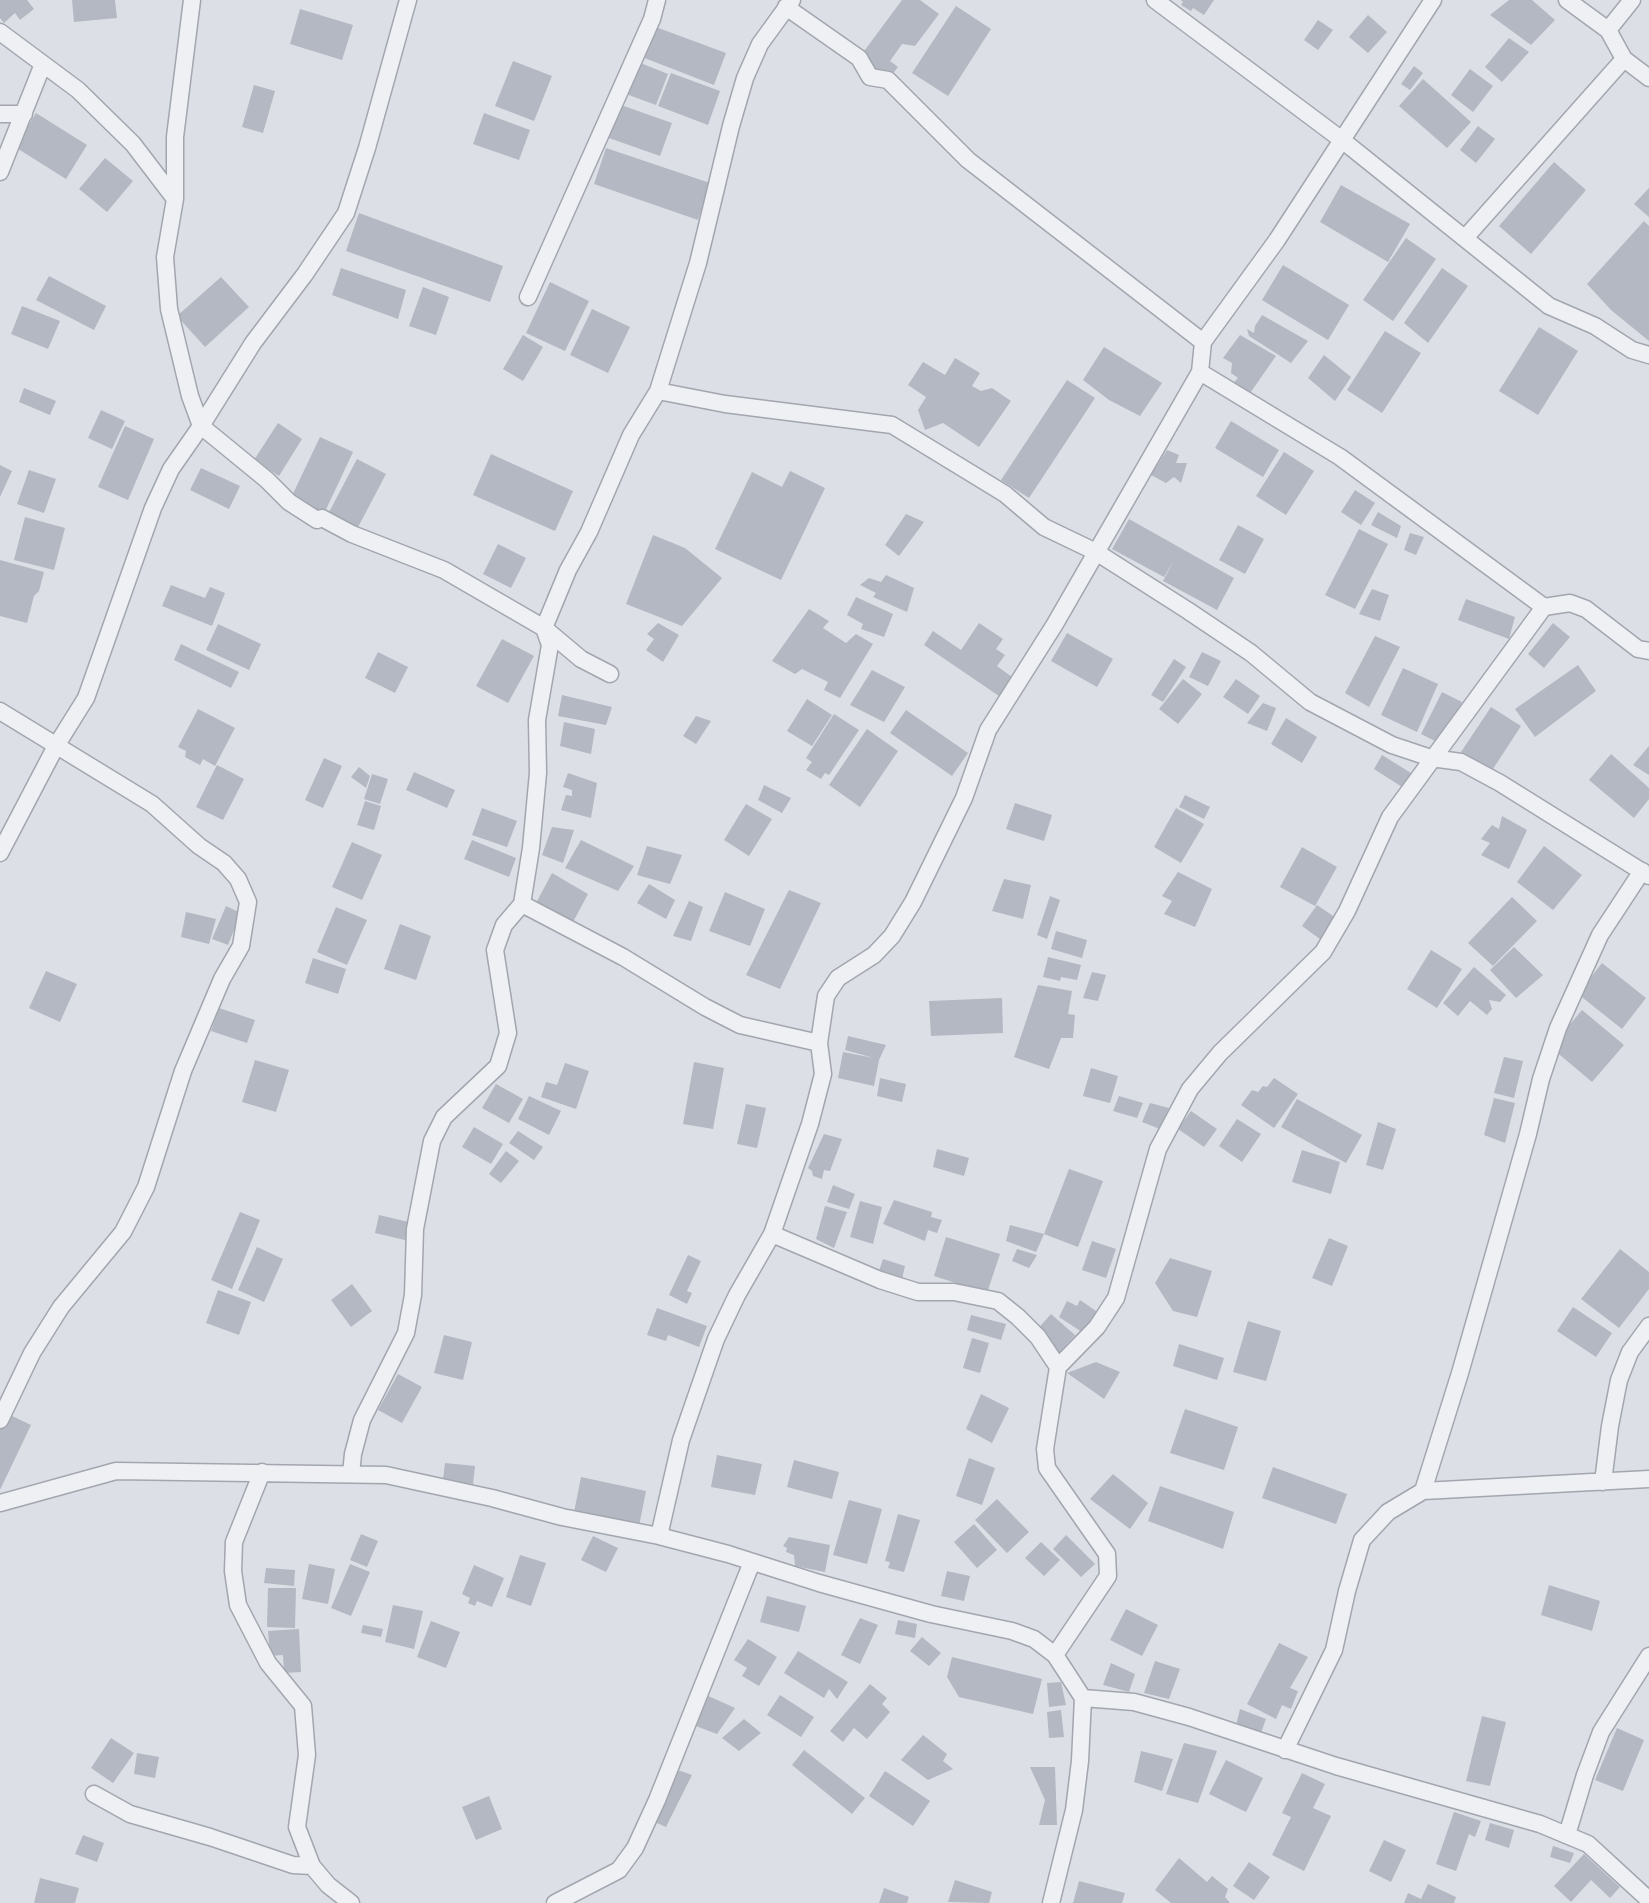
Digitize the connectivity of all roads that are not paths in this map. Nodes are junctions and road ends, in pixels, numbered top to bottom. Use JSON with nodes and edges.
{"nodes":[{"id":1,"x":192,"y":0,"type":"edge"},
{"id":2,"x":408,"y":0,"type":"edge"},
{"id":3,"x":657,"y":0,"type":"edge"},
{"id":4,"x":1155,"y":0,"type":"edge"},
{"id":5,"x":1433,"y":0,"type":"edge"},
{"id":6,"x":1567,"y":0,"type":"edge"},
{"id":7,"x":1632,"y":0,"type":"edge"},
{"id":8,"x":789,"y":4,"type":"edge"},
{"id":9,"x":1608,"y":30,"type":"junction"},
{"id":10,"x":0,"y":32,"type":"edge"},
{"id":11,"x":1624,"y":59,"type":"junction"},
{"id":12,"x":44,"y":64,"type":"junction"},
{"id":13,"x":1649,"y":78,"type":"edge"},
{"id":14,"x":0,"y":114,"type":"edge"},
{"id":15,"x":24,"y":114,"type":"junction"},
{"id":16,"x":0,"y":119,"type":"edge"},
{"id":17,"x":15,"y":134,"type":"junction"},
{"id":18,"x":1342,"y":140,"type":"junction"},
{"id":19,"x":0,"y":172,"type":"edge"},
{"id":20,"x":175,"y":199,"type":"junction"},
{"id":21,"x":1466,"y":238,"type":"junction"},
{"id":22,"x":528,"y":297,"type":"dead end"},
{"id":23,"x":1202,"y":342,"type":"junction"},
{"id":24,"x":1649,"y":355,"type":"edge"},
{"id":25,"x":1200,"y":372,"type":"junction"},
{"id":26,"x":658,"y":391,"type":"junction"},
{"id":27,"x":201,"y":426,"type":"junction"},
{"id":28,"x":1096,"y":552,"type":"junction"},
{"id":29,"x":1544,"y":607,"type":"junction"},
{"id":30,"x":544,"y":628,"type":"junction"},
{"id":31,"x":1649,"y":651,"type":"edge"},
{"id":32,"x":610,"y":674,"type":"dead end"},
{"id":33,"x":0,"y":711,"type":"edge"},
{"id":34,"x":56,"y":746,"type":"junction"},
{"id":35,"x":1431,"y":758,"type":"junction"},
{"id":36,"x":0,"y":853,"type":"edge"},
{"id":37,"x":1645,"y":874,"type":"edge"},
{"id":38,"x":522,"y":904,"type":"junction"},
{"id":39,"x":819,"y":1043,"type":"junction"},
{"id":40,"x":772,"y":1234,"type":"junction"},
{"id":41,"x":1649,"y":1326,"type":"edge"},
{"id":42,"x":1058,"y":1367,"type":"junction"},
{"id":43,"x":0,"y":1420,"type":"edge"},
{"id":44,"x":262,"y":1472,"type":"junction"},
{"id":45,"x":351,"y":1474,"type":"junction"},
{"id":46,"x":1649,"y":1479,"type":"edge"},
{"id":47,"x":1602,"y":1482,"type":"junction"},
{"id":48,"x":1423,"y":1491,"type":"junction"},
{"id":49,"x":0,"y":1503,"type":"edge"},
{"id":50,"x":659,"y":1536,"type":"junction"},
{"id":51,"x":752,"y":1562,"type":"junction"},
{"id":52,"x":1055,"y":1654,"type":"junction"},
{"id":53,"x":1649,"y":1656,"type":"edge"},
{"id":54,"x":1083,"y":1698,"type":"junction"},
{"id":55,"x":1285,"y":1750,"type":"junction"},
{"id":56,"x":94,"y":1794,"type":"dead end"},
{"id":57,"x":1567,"y":1835,"type":"junction"},
{"id":58,"x":312,"y":1866,"type":"junction"},
{"id":59,"x":1649,"y":1900,"type":"edge"},
{"id":60,"x":351,"y":1903,"type":"edge"},
{"id":61,"x":555,"y":1903,"type":"edge"},
{"id":62,"x":1050,"y":1903,"type":"edge"}],
"edges":[{"from":1,"to":20,"type":"street"},
{"from":2,"to":27,"type":"street"},
{"from":3,"to":22,"type":"street"},
{"from":4,"to":18,"type":"street"},
{"from":5,"to":18,"type":"street"},
{"from":6,"to":9,"type":"street"},
{"from":7,"to":9,"type":"street"},
{"from":8,"to":23,"type":"street"},
{"from":8,"to":26,"type":"street"},
{"from":9,"to":11,"type":"street"},
{"from":10,"to":12,"type":"street"},
{"from":11,"to":13,"type":"street"},
{"from":11,"to":21,"type":"street"},
{"from":12,"to":15,"type":"street"},
{"from":12,"to":20,"type":"street"},
{"from":14,"to":15,"type":"street"},
{"from":15,"to":17,"type":"street"},
{"from":16,"to":17,"type":"street"},
{"from":17,"to":19,"type":"street"},
{"from":18,"to":21,"type":"street"},
{"from":18,"to":23,"type":"street"},
{"from":20,"to":27,"type":"street"},
{"from":21,"to":24,"type":"street"},
{"from":23,"to":25,"type":"street"},
{"from":25,"to":28,"type":"street"},
{"from":25,"to":29,"type":"street"},
{"from":26,"to":28,"type":"street"},
{"from":26,"to":30,"type":"street"},
{"from":27,"to":30,"type":"street"},
{"from":27,"to":34,"type":"street"},
{"from":28,"to":35,"type":"street"},
{"from":28,"to":39,"type":"street"},
{"from":29,"to":31,"type":"street"},
{"from":29,"to":35,"type":"street"},
{"from":30,"to":32,"type":"street"},
{"from":30,"to":38,"type":"street"},
{"from":33,"to":34,"type":"street"},
{"from":34,"to":36,"type":"street"},
{"from":34,"to":43,"type":"street"},
{"from":35,"to":37,"type":"street"},
{"from":35,"to":42,"type":"street"},
{"from":37,"to":48,"type":"street"},
{"from":38,"to":39,"type":"street"},
{"from":38,"to":45,"type":"street"},
{"from":39,"to":40,"type":"street"},
{"from":40,"to":42,"type":"street"},
{"from":40,"to":50,"type":"street"},
{"from":41,"to":47,"type":"street"},
{"from":42,"to":52,"type":"street"},
{"from":44,"to":45,"type":"street"},
{"from":44,"to":49,"type":"street"},
{"from":44,"to":58,"type":"street"},
{"from":45,"to":50,"type":"street"},
{"from":46,"to":47,"type":"street"},
{"from":47,"to":48,"type":"street"},
{"from":48,"to":55,"type":"street"},
{"from":50,"to":51,"type":"street"},
{"from":51,"to":52,"type":"street"},
{"from":51,"to":61,"type":"street"},
{"from":52,"to":54,"type":"street"},
{"from":53,"to":57,"type":"street"},
{"from":54,"to":55,"type":"street"},
{"from":54,"to":62,"type":"street"},
{"from":55,"to":57,"type":"street"},
{"from":56,"to":58,"type":"street"},
{"from":57,"to":59,"type":"street"},
{"from":58,"to":60,"type":"street"}]}
